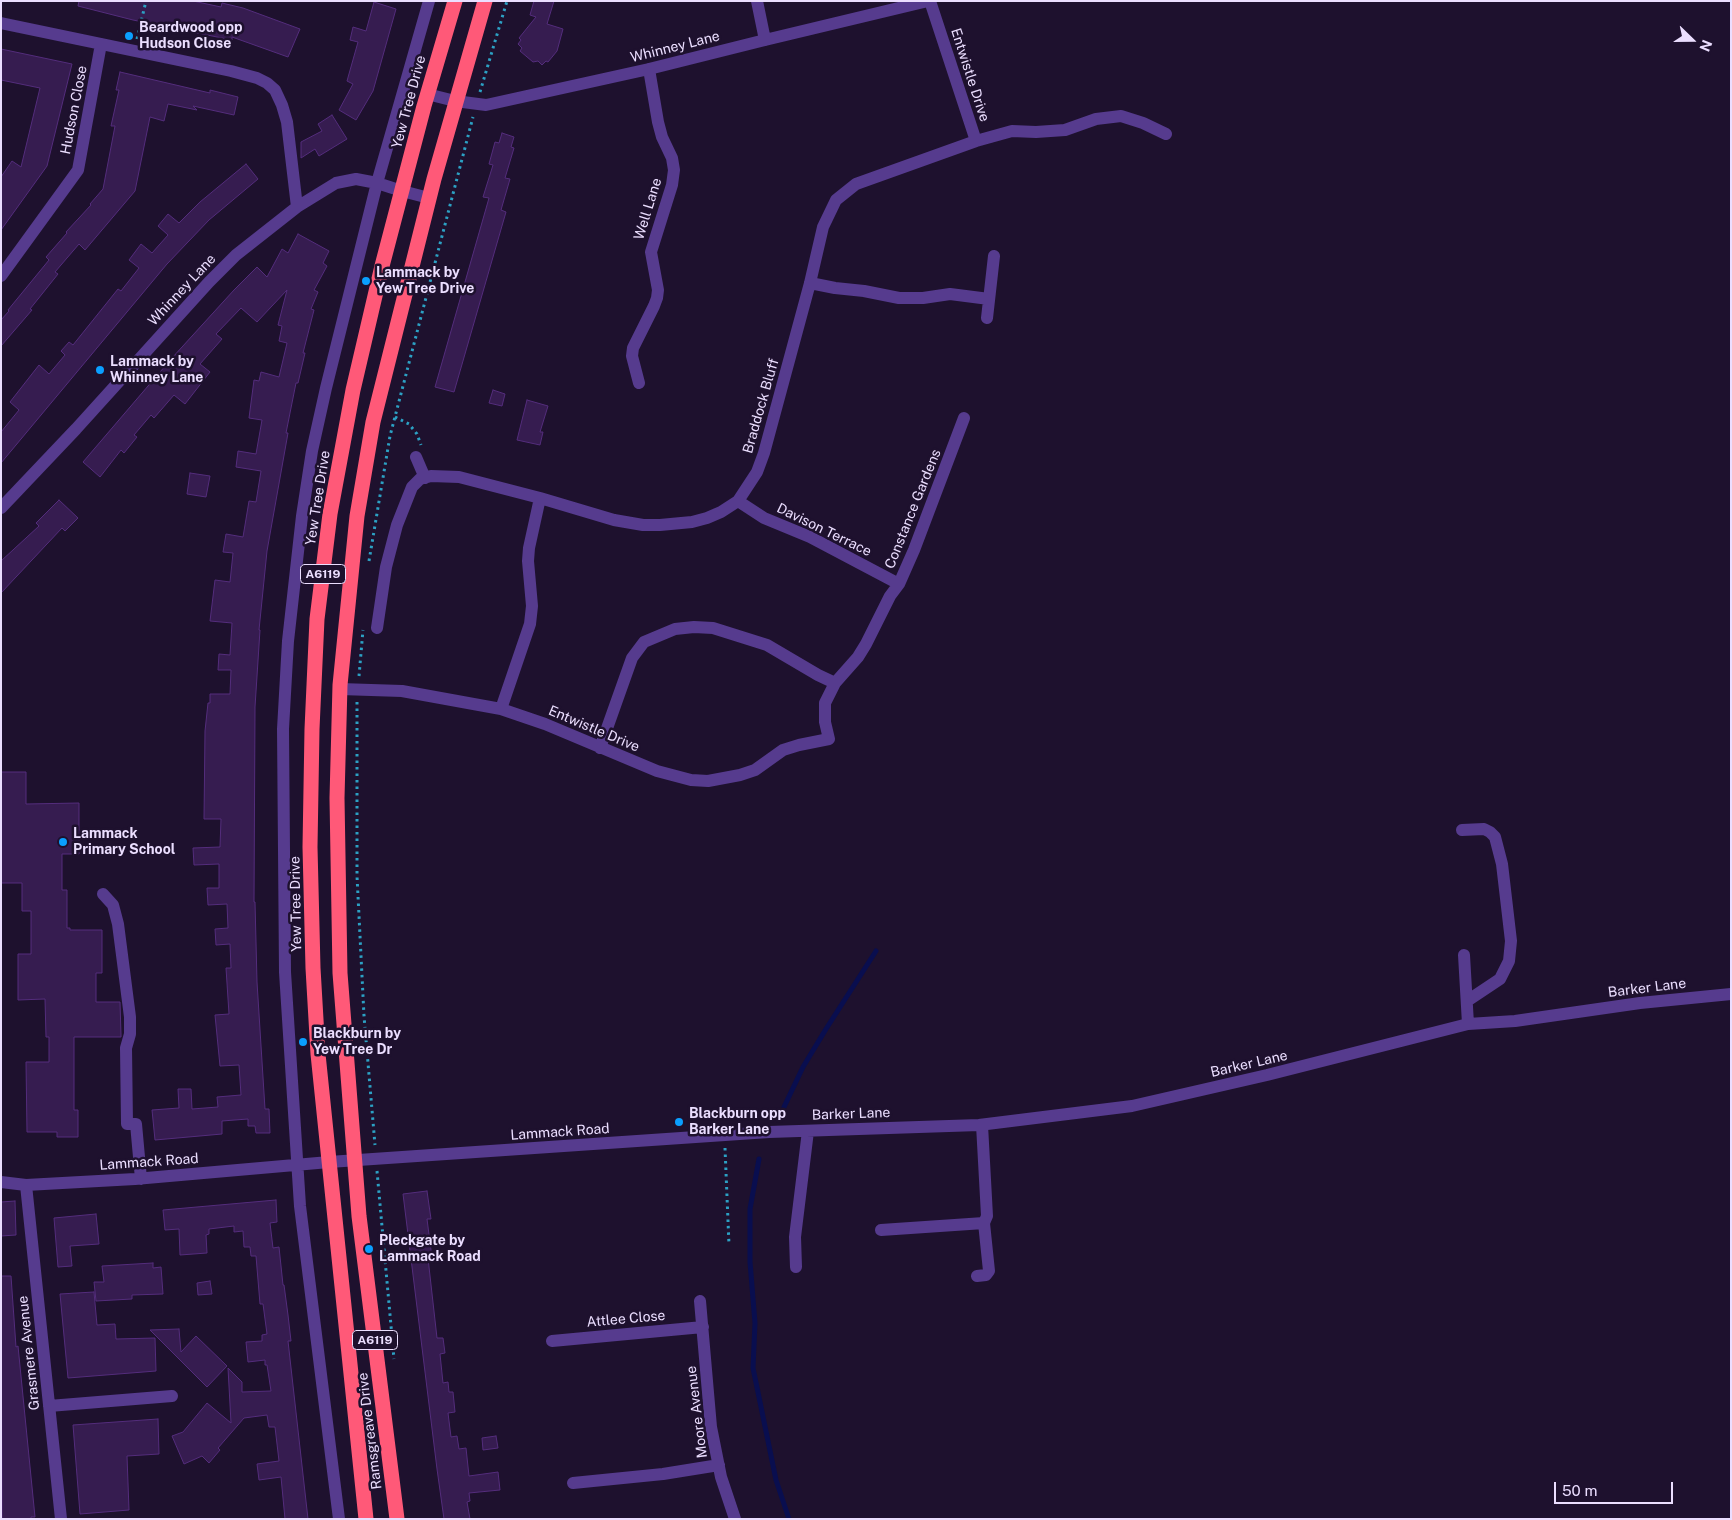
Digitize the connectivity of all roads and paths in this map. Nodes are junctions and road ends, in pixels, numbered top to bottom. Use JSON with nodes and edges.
{"nodes":[{"id":1,"x":146,"y":1,"type":"edge"},
{"id":2,"x":429,"y":1,"type":"edge"},
{"id":3,"x":455,"y":1,"type":"edge"},
{"id":4,"x":485,"y":1,"type":"edge"},
{"id":5,"x":507,"y":1,"type":"edge"},
{"id":6,"x":757,"y":1,"type":"edge"},
{"id":7,"x":929,"y":1,"type":"edge"},
{"id":8,"x":1,"y":23,"type":"edge"},
{"id":9,"x":765,"y":40,"type":"junction"},
{"id":10,"x":101,"y":44,"type":"junction"},
{"id":11,"x":134,"y":52,"type":"junction"},
{"id":12,"x":649,"y":69,"type":"junction"},
{"id":13,"x":427,"y":94,"type":"junction"},
{"id":14,"x":455,"y":101,"type":"junction"},
{"id":15,"x":477,"y":104,"type":"junction"},
{"id":16,"x":1166,"y":134,"type":"dead end"},
{"id":17,"x":976,"y":141,"type":"junction"},
{"id":18,"x":377,"y":183,"type":"junction"},
{"id":19,"x":402,"y":191,"type":"junction"},
{"id":20,"x":430,"y":198,"type":"junction"},
{"id":21,"x":297,"y":207,"type":"junction"},
{"id":22,"x":994,"y":256,"type":"dead end"},
{"id":23,"x":1,"y":276,"type":"edge"},
{"id":24,"x":810,"y":282,"type":"junction"},
{"id":25,"x":989,"y":298,"type":"junction"},
{"id":26,"x":987,"y":318,"type":"dead end"},
{"id":27,"x":639,"y":383,"type":"dead end"},
{"id":28,"x":395,"y":417,"type":"junction"},
{"id":29,"x":964,"y":418,"type":"dead end"},
{"id":30,"x":416,"y":457,"type":"joint"},
{"id":31,"x":425,"y":478,"type":"junction"},
{"id":32,"x":540,"y":498,"type":"junction"},
{"id":33,"x":738,"y":501,"type":"junction"},
{"id":34,"x":1,"y":508,"type":"edge"},
{"id":35,"x":369,"y":565,"type":"dead end"},
{"id":36,"x":899,"y":584,"type":"junction"},
{"id":37,"x":363,"y":627,"type":"dead end"},
{"id":38,"x":377,"y":628,"type":"dead end"},
{"id":39,"x":835,"y":684,"type":"junction"},
{"id":40,"x":314,"y":688,"type":"junction"},
{"id":41,"x":340,"y":688,"type":"junction"},
{"id":42,"x":358,"y":689,"type":"junction"},
{"id":43,"x":501,"y":709,"type":"junction"},
{"id":44,"x":829,"y":739,"type":"joint"},
{"id":45,"x":600,"y":748,"type":"junction"},
{"id":46,"x":1462,"y":830,"type":"dead end"},
{"id":47,"x":103,"y":894,"type":"dead end"},
{"id":48,"x":1464,"y":955,"type":"dead end"},
{"id":49,"x":1731,"y":994,"type":"edge"},
{"id":50,"x":1467,"y":1001,"type":"junction"},
{"id":51,"x":1468,"y":1024,"type":"junction"},
{"id":52,"x":982,"y":1125,"type":"junction"},
{"id":53,"x":808,"y":1131,"type":"junction"},
{"id":54,"x":769,"y":1132,"type":"joint"},
{"id":55,"x":724,"y":1135,"type":"junction"},
{"id":56,"x":376,"y":1159,"type":"junction"},
{"id":57,"x":354,"y":1160,"type":"junction"},
{"id":58,"x":329,"y":1162,"type":"junction"},
{"id":59,"x":297,"y":1166,"type":"junction"},
{"id":60,"x":141,"y":1179,"type":"junction"},
{"id":61,"x":1,"y":1182,"type":"edge"},
{"id":62,"x":26,"y":1185,"type":"junction"},
{"id":63,"x":984,"y":1223,"type":"junction"},
{"id":64,"x":881,"y":1230,"type":"dead end"},
{"id":65,"x":729,"y":1245,"type":"dead end"},
{"id":66,"x":796,"y":1267,"type":"dead end"},
{"id":67,"x":977,"y":1276,"type":"dead end"},
{"id":68,"x":700,"y":1301,"type":"dead end"},
{"id":69,"x":703,"y":1327,"type":"junction"},
{"id":70,"x":552,"y":1341,"type":"dead end"},
{"id":71,"x":395,"y":1366,"type":"dead end"},
{"id":72,"x":172,"y":1396,"type":"dead end"},
{"id":73,"x":49,"y":1406,"type":"junction"},
{"id":74,"x":719,"y":1466,"type":"junction"},
{"id":75,"x":573,"y":1484,"type":"dead end"},
{"id":76,"x":61,"y":1519,"type":"edge"},
{"id":77,"x":339,"y":1519,"type":"edge"},
{"id":78,"x":366,"y":1519,"type":"edge"},
{"id":79,"x":397,"y":1519,"type":"edge"},
{"id":80,"x":735,"y":1519,"type":"edge"}],
"edges":[{"from":1,"to":11,"type":"path"},
{"from":2,"to":18,"type":"street"},
{"from":3,"to":13,"type":"highway","name":"Yew Tree Drive","number":"A6119"},
{"from":4,"to":14,"type":"highway","number":"A6119"},
{"from":5,"to":15,"type":"path"},
{"from":6,"to":9,"type":"street"},
{"from":7,"to":9,"type":"street","name":"Whinney Lane"},
{"from":7,"to":17,"type":"street","name":"Entwistle Drive"},
{"from":8,"to":10,"type":"street"},
{"from":9,"to":12,"type":"street","name":"Whinney Lane"},
{"from":10,"to":11,"type":"street"},
{"from":10,"to":23,"type":"street","name":"Hudson Close"},
{"from":11,"to":21,"type":"street"},
{"from":12,"to":15,"type":"street","name":"Whinney Lane"},
{"from":12,"to":27,"type":"street","name":"Well Lane"},
{"from":13,"to":14,"type":"street","name":"Whinney Lane"},
{"from":13,"to":19,"type":"highway","name":"Yew Tree Drive","number":"A6119"},
{"from":14,"to":15,"type":"street","name":"Whinney Lane"},
{"from":14,"to":20,"type":"highway","number":"A6119"},
{"from":15,"to":28,"type":"path"},
{"from":16,"to":17,"type":"street","name":"Entwistle Drive"},
{"from":17,"to":24,"type":"street","name":"Braddock Bluff"},
{"from":18,"to":19,"type":"street","name":"Whinney Lane"},
{"from":18,"to":21,"type":"street","name":"Whinney Lane"},
{"from":18,"to":59,"type":"street"},
{"from":19,"to":20,"type":"street","name":"Whinney Lane"},
{"from":19,"to":40,"type":"highway","name":"Yew Tree Drive","number":"A6119"},
{"from":20,"to":41,"type":"highway","number":"A6119"},
{"from":21,"to":34,"type":"street","name":"Whinney Lane"},
{"from":22,"to":25,"type":"street"},
{"from":24,"to":25,"type":"street"},
{"from":24,"to":33,"type":"street","name":"Braddock Bluff"},
{"from":25,"to":26,"type":"street"},
{"from":28,"to":30,"type":"path"},
{"from":28,"to":35,"type":"path"},
{"from":29,"to":36,"type":"street","name":"Constance Gardens"},
{"from":30,"to":31,"type":"street"},
{"from":31,"to":32,"type":"street","name":"Braddock Bluff"},
{"from":31,"to":38,"type":"street"},
{"from":32,"to":33,"type":"street","name":"Braddock Bluff"},
{"from":32,"to":43,"type":"street"},
{"from":33,"to":36,"type":"street","name":"Davison Terrace"},
{"from":36,"to":39,"type":"street","name":"Constance Gardens"},
{"from":37,"to":42,"type":"path"},
{"from":39,"to":44,"type":"street","name":"Constance Gardens"},
{"from":39,"to":45,"type":"street"},
{"from":40,"to":41,"type":"highway"},
{"from":40,"to":58,"type":"highway","name":"Yew Tree Drive","number":"A6119"},
{"from":41,"to":42,"type":"street","name":"Entwistle Drive"},
{"from":41,"to":57,"type":"highway","number":"A6119"},
{"from":42,"to":43,"type":"street","name":"Entwistle Drive"},
{"from":42,"to":56,"type":"path"},
{"from":43,"to":45,"type":"street","name":"Entwistle Drive"},
{"from":44,"to":45,"type":"street","name":"Entwistle Drive"},
{"from":46,"to":50,"type":"street"},
{"from":47,"to":60,"type":"street"},
{"from":48,"to":50,"type":"street"},
{"from":49,"to":51,"type":"street","name":"Barker Lane"},
{"from":50,"to":51,"type":"street"},
{"from":51,"to":52,"type":"street","name":"Barker Lane"},
{"from":52,"to":53,"type":"street","name":"Barker Lane"},
{"from":52,"to":63,"type":"street"},
{"from":53,"to":54,"type":"street","name":"Barker Lane"},
{"from":53,"to":66,"type":"street"},
{"from":54,"to":55,"type":"street","name":"Lammack Road"},
{"from":55,"to":56,"type":"street","name":"Lammack Road"},
{"from":55,"to":65,"type":"path"},
{"from":56,"to":57,"type":"street","name":"Lammack Road"},
{"from":56,"to":71,"type":"path"},
{"from":57,"to":58,"type":"street","name":"Lammack Road"},
{"from":57,"to":79,"type":"highway","name":"Ramsgreave Drive","number":"A6119"},
{"from":58,"to":59,"type":"street","name":"Lammack Road"},
{"from":58,"to":78,"type":"highway","name":"Ramsgreave Drive","number":"A6119"},
{"from":59,"to":60,"type":"street","name":"Lammack Road"},
{"from":59,"to":77,"type":"street"},
{"from":60,"to":62,"type":"street","name":"Lammack Road"},
{"from":61,"to":62,"type":"street","name":"Lammack Road"},
{"from":62,"to":73,"type":"street","name":"Grasmere Avenue"},
{"from":63,"to":64,"type":"street"},
{"from":63,"to":67,"type":"street"},
{"from":68,"to":69,"type":"street","name":"Moore Avenue"},
{"from":69,"to":70,"type":"street","name":"Attlee Close"},
{"from":69,"to":74,"type":"street","name":"Moore Avenue"},
{"from":72,"to":73,"type":"street"},
{"from":73,"to":76,"type":"street","name":"Grasmere Avenue"},
{"from":74,"to":75,"type":"street"},
{"from":74,"to":80,"type":"street","name":"Moore Avenue"}]}
